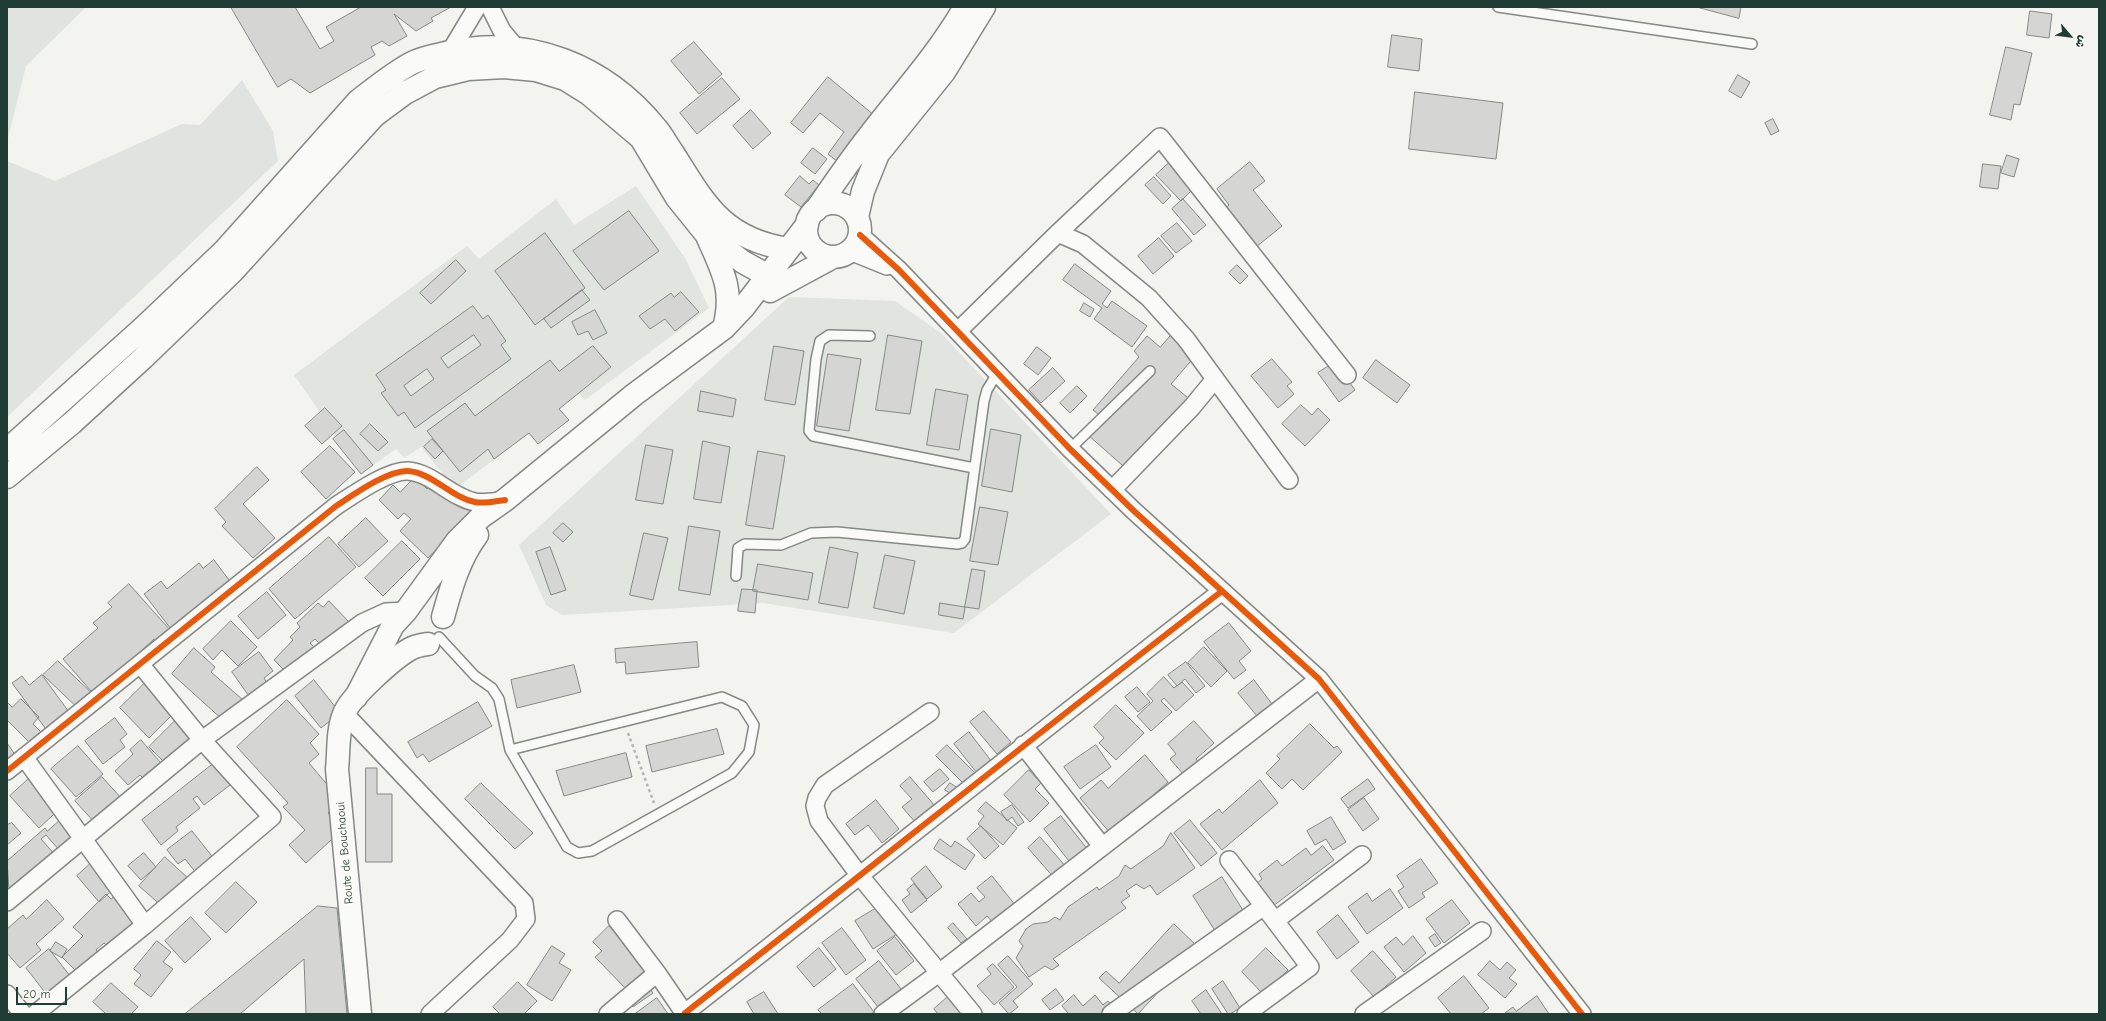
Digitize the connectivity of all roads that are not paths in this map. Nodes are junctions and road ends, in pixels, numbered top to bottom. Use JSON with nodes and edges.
{"nodes":[{"id":1,"x":477,"y":7,"type":"edge"},
{"id":2,"x":490,"y":7,"type":"edge"},
{"id":3,"x":965,"y":7,"type":"edge"},
{"id":4,"x":984,"y":7,"type":"edge"},
{"id":5,"x":1498,"y":7,"type":"edge"},
{"id":6,"x":1752,"y":44,"type":"dead end"},
{"id":7,"x":517,"y":49,"type":"junction"},
{"id":8,"x":450,"y":52,"type":"junction"},
{"id":9,"x":811,"y":218,"type":"junction"},
{"id":10,"x":1058,"y":233,"type":"junction"},
{"id":11,"x":706,"y":234,"type":"junction"},
{"id":12,"x":850,"y":240,"type":"junction"},
{"id":13,"x":788,"y":249,"type":"junction"},
{"id":14,"x":775,"y":280,"type":"junction"},
{"id":15,"x":724,"y":328,"type":"junction"},
{"id":16,"x":958,"y":331,"type":"junction"},
{"id":17,"x":870,"y":336,"type":"dead end"},
{"id":18,"x":1150,"y":371,"type":"dead end"},
{"id":19,"x":998,"y":372,"type":"junction"},
{"id":20,"x":1347,"y":375,"type":"dead end"},
{"id":21,"x":1215,"y":379,"type":"junction"},
{"id":22,"x":1070,"y":449,"type":"junction"},
{"id":23,"x":7,"y":450,"type":"edge"},
{"id":24,"x":974,"y":468,"type":"junction"},
{"id":25,"x":7,"y":477,"type":"edge"},
{"id":26,"x":1289,"y":480,"type":"dead end"},
{"id":27,"x":1112,"y":490,"type":"junction"},
{"id":28,"x":505,"y":500,"type":"junction"},
{"id":29,"x":736,"y":576,"type":"dead end"},
{"id":30,"x":1222,"y":591,"type":"junction"},
{"id":31,"x":406,"y":611,"type":"junction"},
{"id":32,"x":436,"y":632,"type":"junction"},
{"id":33,"x":140,"y":664,"type":"junction"},
{"id":34,"x":1319,"y":679,"type":"junction"},
{"id":35,"x":350,"y":705,"type":"junction"},
{"id":36,"x":930,"y":712,"type":"dead end"},
{"id":37,"x":202,"y":740,"type":"junction"},
{"id":38,"x":1023,"y":745,"type":"junction"},
{"id":39,"x":510,"y":750,"type":"junction"},
{"id":40,"x":24,"y":757,"type":"junction"},
{"id":41,"x":7,"y":771,"type":"edge"},
{"id":42,"x":83,"y":840,"type":"junction"},
{"id":43,"x":1102,"y":846,"type":"junction"},
{"id":44,"x":1362,"y":855,"type":"dead end"},
{"id":45,"x":1229,"y":860,"type":"dead end"},
{"id":46,"x":860,"y":876,"type":"junction"},
{"id":47,"x":7,"y":902,"type":"edge"},
{"id":48,"x":1264,"y":906,"type":"junction"},
{"id":49,"x":616,"y":920,"type":"dead end"},
{"id":50,"x":1276,"y":920,"type":"junction"},
{"id":51,"x":145,"y":925,"type":"junction"},
{"id":52,"x":1482,"y":931,"type":"dead end"},
{"id":53,"x":657,"y":973,"type":"junction"},
{"id":54,"x":939,"y":973,"type":"junction"},
{"id":55,"x":7,"y":994,"type":"edge"},
{"id":56,"x":23,"y":1014,"type":"edge"},
{"id":57,"x":35,"y":1014,"type":"edge"},
{"id":58,"x":360,"y":1014,"type":"edge"},
{"id":59,"x":430,"y":1014,"type":"edge"},
{"id":60,"x":608,"y":1014,"type":"edge"},
{"id":61,"x":685,"y":1014,"type":"edge"},
{"id":62,"x":882,"y":1014,"type":"edge"},
{"id":63,"x":973,"y":1014,"type":"edge"},
{"id":64,"x":1111,"y":1014,"type":"edge"},
{"id":65,"x":1246,"y":1014,"type":"edge"},
{"id":66,"x":1364,"y":1014,"type":"edge"},
{"id":67,"x":1582,"y":1014,"type":"edge"}],
"edges":[{"from":1,"to":8,"type":"street"},
{"from":2,"to":7,"type":"street"},
{"from":3,"to":9,"type":"main road"},
{"from":4,"to":12,"type":"main road"},
{"from":5,"to":6,"type":"lane"},
{"from":7,"to":8,"type":"main road"},
{"from":7,"to":13,"type":"main road"},
{"from":8,"to":23,"type":"main road"},
{"from":9,"to":12,"type":"main road"},
{"from":9,"to":12,"type":"main road"},
{"from":9,"to":13,"type":"main road"},
{"from":10,"to":16,"type":"street"},
{"from":10,"to":20,"type":"street"},
{"from":10,"to":21,"type":"street"},
{"from":11,"to":14,"type":"main road"},
{"from":11,"to":15,"type":"main road"},
{"from":11,"to":25,"type":"main road"},
{"from":12,"to":14,"type":"main road"},
{"from":12,"to":16,"type":"street"},
{"from":13,"to":14,"type":"main road"},
{"from":14,"to":15,"type":"main road"},
{"from":15,"to":28,"type":"main road"},
{"from":16,"to":19,"type":"street"},
{"from":17,"to":24,"type":"lane"},
{"from":18,"to":22,"type":"lane"},
{"from":19,"to":22,"type":"street"},
{"from":19,"to":24,"type":"lane"},
{"from":21,"to":26,"type":"street"},
{"from":21,"to":27,"type":"street"},
{"from":22,"to":27,"type":"street"},
{"from":24,"to":29,"type":"lane"},
{"from":27,"to":30,"type":"street"},
{"from":28,"to":31,"type":"main road"},
{"from":28,"to":32,"type":"main road"},
{"from":28,"to":33,"type":"street"},
{"from":30,"to":34,"type":"street"},
{"from":30,"to":38,"type":"street"},
{"from":31,"to":32,"type":"main road"},
{"from":31,"to":32,"type":"main road"},
{"from":31,"to":35,"type":"main road","name":"Route de Bouchaoui"},
{"from":31,"to":37,"type":"street"},
{"from":32,"to":35,"type":"main road"},
{"from":32,"to":39,"type":"lane"},
{"from":33,"to":37,"type":"street"},
{"from":33,"to":40,"type":"street"},
{"from":34,"to":43,"type":"street"},
{"from":34,"to":67,"type":"street"},
{"from":35,"to":58,"type":"main road","name":"Route de Bouchaoui"},
{"from":35,"to":59,"type":"street"},
{"from":36,"to":46,"type":"street"},
{"from":37,"to":42,"type":"street"},
{"from":37,"to":51,"type":"street"},
{"from":38,"to":43,"type":"street"},
{"from":38,"to":46,"type":"street"},
{"from":39,"to":39,"type":"lane"},
{"from":40,"to":41,"type":"street"},
{"from":40,"to":42,"type":"street"},
{"from":42,"to":47,"type":"street"},
{"from":42,"to":51,"type":"street"},
{"from":43,"to":54,"type":"street"},
{"from":44,"to":50,"type":"street"},
{"from":45,"to":48,"type":"street"},
{"from":46,"to":54,"type":"street"},
{"from":46,"to":61,"type":"street"},
{"from":48,"to":50,"type":"street"},
{"from":48,"to":64,"type":"street"},
{"from":49,"to":53,"type":"street"},
{"from":50,"to":65,"type":"street"},
{"from":51,"to":57,"type":"street"},
{"from":52,"to":66,"type":"street"},
{"from":53,"to":60,"type":"street"},
{"from":53,"to":61,"type":"street"},
{"from":54,"to":62,"type":"street"},
{"from":54,"to":63,"type":"street"},
{"from":55,"to":56,"type":"street"}]}
